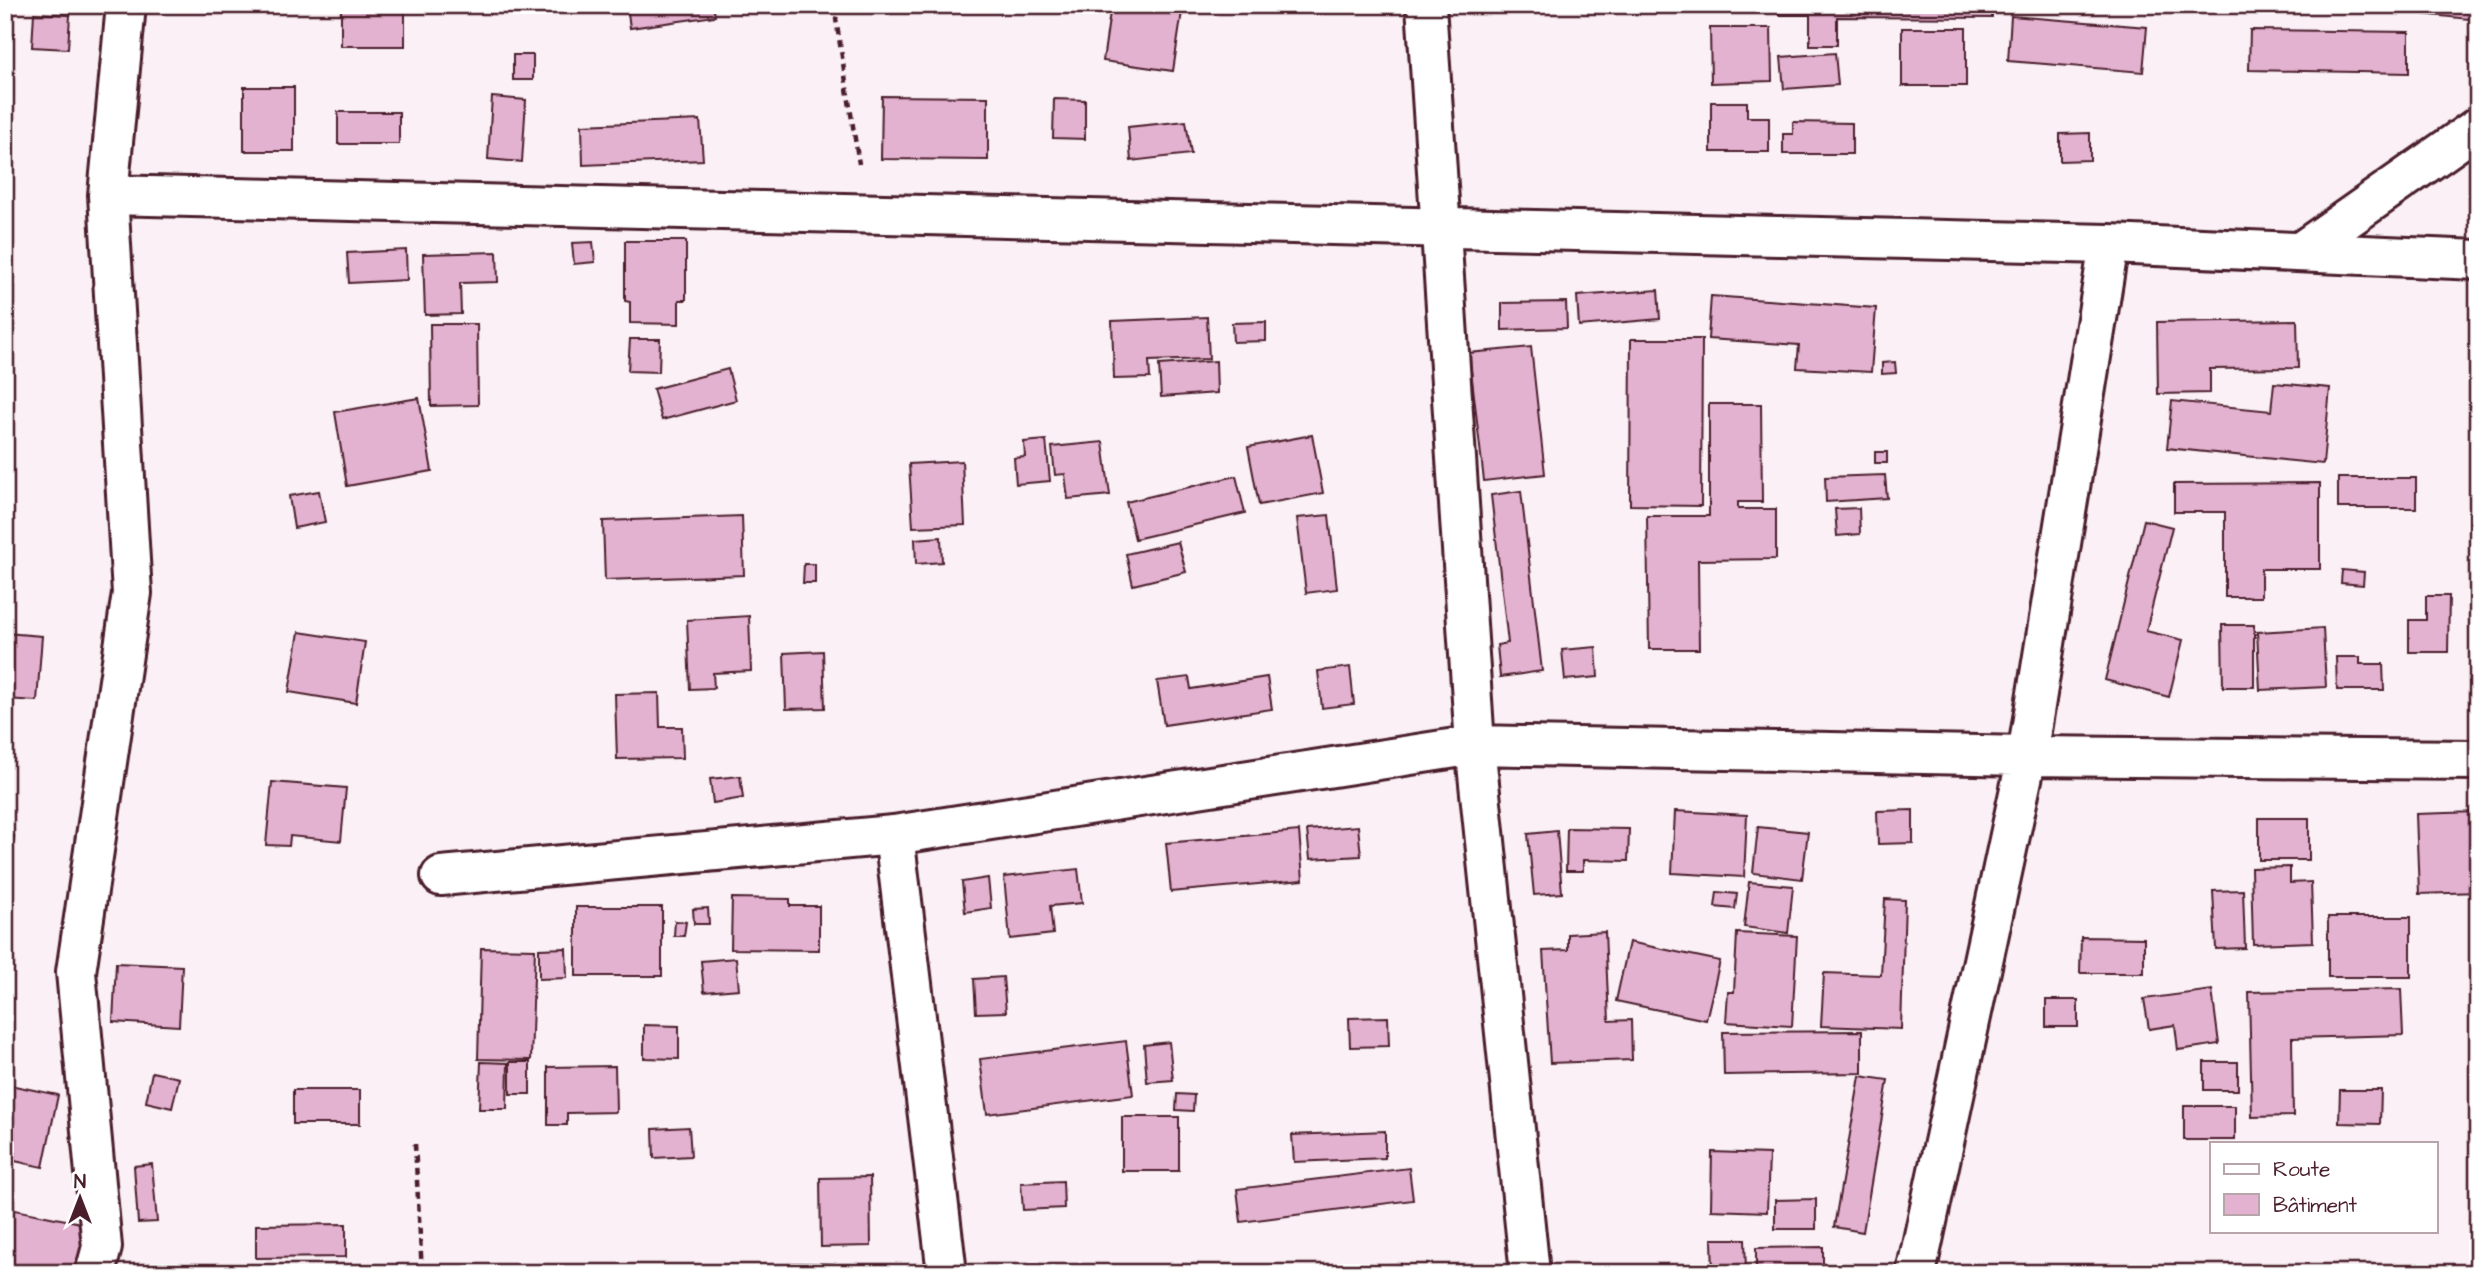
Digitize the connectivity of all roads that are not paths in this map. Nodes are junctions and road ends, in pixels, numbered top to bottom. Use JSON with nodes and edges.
{"nodes":[{"id":1,"x":126,"y":5,"type":"edge"},
{"id":2,"x":1426,"y":5,"type":"edge"},
{"id":3,"x":2478,"y":127,"type":"edge"},
{"id":4,"x":108,"y":195,"type":"junction"},
{"id":5,"x":1439,"y":228,"type":"junction"},
{"id":6,"x":2109,"y":244,"type":"junction"},
{"id":7,"x":2300,"y":252,"type":"junction"},
{"id":8,"x":2478,"y":260,"type":"edge"},
{"id":9,"x":1475,"y":745,"type":"junction"},
{"id":10,"x":2027,"y":756,"type":"junction"},
{"id":11,"x":2478,"y":760,"type":"edge"},
{"id":12,"x":894,"y":835,"type":"junction"},
{"id":13,"x":441,"y":876,"type":"dead end"},
{"id":14,"x":95,"y":1273,"type":"edge"},
{"id":15,"x":947,"y":1273,"type":"edge"},
{"id":16,"x":1530,"y":1273,"type":"edge"},
{"id":17,"x":1916,"y":1273,"type":"edge"}],
"edges":[{"from":1,"to":4,"type":"street"},
{"from":2,"to":5,"type":"street"},
{"from":3,"to":7,"type":"street"},
{"from":4,"to":5,"type":"street"},
{"from":4,"to":14,"type":"street"},
{"from":5,"to":6,"type":"street"},
{"from":5,"to":9,"type":"street"},
{"from":6,"to":7,"type":"street"},
{"from":6,"to":10,"type":"street"},
{"from":7,"to":8,"type":"street"},
{"from":9,"to":10,"type":"street"},
{"from":9,"to":12,"type":"street"},
{"from":9,"to":16,"type":"street"},
{"from":10,"to":11,"type":"street"},
{"from":10,"to":17,"type":"street"},
{"from":12,"to":13,"type":"street"},
{"from":12,"to":15,"type":"street"}]}
